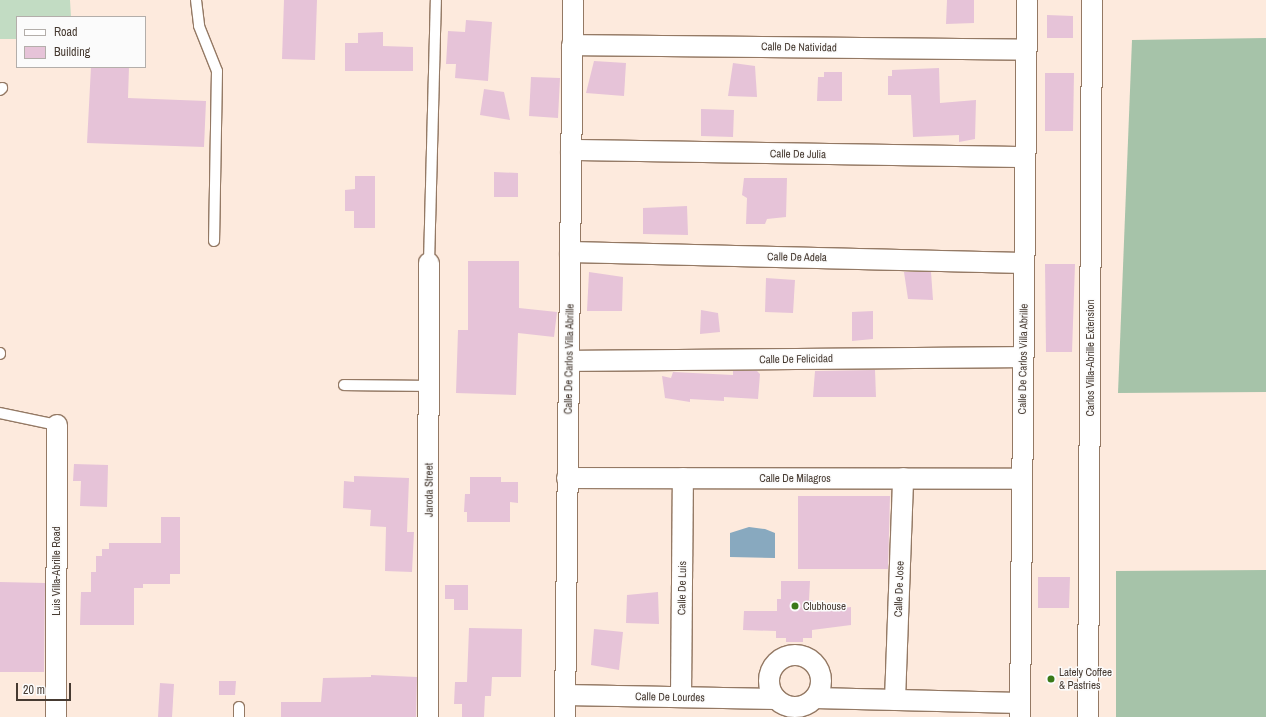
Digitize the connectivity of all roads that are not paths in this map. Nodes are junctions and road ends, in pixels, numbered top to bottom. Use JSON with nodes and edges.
{"nodes":[{"id":1,"x":196,"y":0,"type":"edge"},
{"id":2,"x":436,"y":0,"type":"edge"},
{"id":3,"x":573,"y":0,"type":"edge"},
{"id":4,"x":1027,"y":0,"type":"edge"},
{"id":5,"x":1092,"y":0,"type":"edge"},
{"id":6,"x":572,"y":45,"type":"junction"},
{"id":7,"x":1026,"y":50,"type":"junction"},
{"id":8,"x":571,"y":150,"type":"junction"},
{"id":9,"x":1025,"y":157,"type":"junction"},
{"id":10,"x":214,"y":241,"type":"dead end"},
{"id":11,"x":570,"y":252,"type":"junction"},
{"id":12,"x":429,"y":263,"type":"joint"},
{"id":13,"x":1024,"y":263,"type":"junction"},
{"id":14,"x":1023,"y":357,"type":"junction"},
{"id":15,"x":569,"y":361,"type":"junction"},
{"id":16,"x":344,"y":385,"type":"dead end"},
{"id":17,"x":429,"y":386,"type":"junction"},
{"id":18,"x":0,"y":413,"type":"edge"},
{"id":19,"x":57,"y":425,"type":"joint"},
{"id":20,"x":568,"y":478,"type":"junction"},
{"id":21,"x":683,"y":478,"type":"junction"},
{"id":22,"x":903,"y":478,"type":"junction"},
{"id":23,"x":1022,"y":479,"type":"junction"},
{"id":24,"x":565,"y":695,"type":"junction"},
{"id":25,"x":681,"y":697,"type":"junction"},
{"id":26,"x":815,"y":698,"type":"junction"},
{"id":27,"x":776,"y":699,"type":"junction"},
{"id":28,"x":895,"y":700,"type":"junction"},
{"id":29,"x":1020,"y":710,"type":"edge"},
{"id":30,"x":56,"y":717,"type":"edge"},
{"id":31,"x":428,"y":717,"type":"edge"},
{"id":32,"x":565,"y":717,"type":"edge"},
{"id":33,"x":1088,"y":717,"type":"edge"}],
"edges":[{"from":1,"to":10,"type":"lane"},
{"from":2,"to":12,"type":"lane"},
{"from":3,"to":6,"type":"street","name":"Calle De Carlos Villa Abrille"},
{"from":4,"to":7,"type":"street","name":"Calle De Carlos Villa Abrille"},
{"from":5,"to":33,"type":"street","name":"Carlos Villa-Abrille Extension"},
{"from":6,"to":7,"type":"street","name":"Calle De Natividad"},
{"from":6,"to":8,"type":"street","name":"Calle De Carlos Villa Abrille"},
{"from":7,"to":9,"type":"street","name":"Calle De Carlos Villa Abrille"},
{"from":8,"to":9,"type":"street","name":"Calle De Julia"},
{"from":8,"to":11,"type":"street","name":"Calle De Carlos Villa Abrille"},
{"from":9,"to":13,"type":"street","name":"Calle De Carlos Villa Abrille"},
{"from":11,"to":13,"type":"street","name":"Calle De Adela"},
{"from":11,"to":15,"type":"street","name":"Calle De Carlos Villa Abrille"},
{"from":12,"to":17,"type":"street","name":"Jaroda Street"},
{"from":13,"to":14,"type":"street","name":"Calle De Carlos Villa Abrille"},
{"from":14,"to":15,"type":"street","name":"Calle De Felicidad"},
{"from":14,"to":23,"type":"street","name":"Calle De Carlos Villa Abrille"},
{"from":15,"to":20,"type":"street","name":"Calle De Carlos Villa Abrille"},
{"from":16,"to":17,"type":"lane"},
{"from":17,"to":31,"type":"street","name":"Jaroda Street"},
{"from":18,"to":19,"type":"lane"},
{"from":19,"to":30,"type":"street","name":"Luis Villa-Abrille Road"},
{"from":20,"to":21,"type":"street","name":"Calle De Milagros"},
{"from":20,"to":24,"type":"street","name":"Calle De Carlos Villa Abrille"},
{"from":21,"to":22,"type":"street","name":"Calle De Milagros"},
{"from":21,"to":25,"type":"street","name":"Calle De Luis"},
{"from":22,"to":23,"type":"street","name":"Calle De Milagros"},
{"from":22,"to":28,"type":"street","name":"Calle De Jose"},
{"from":23,"to":29,"type":"street","name":"Calle De Carlos Villa Abrille"},
{"from":24,"to":25,"type":"street","name":"Calle De Lourdes"},
{"from":24,"to":32,"type":"street","name":"Calle De Carlos Villa Abrille"},
{"from":25,"to":27,"type":"street","name":"Calle De Lourdes"},
{"from":26,"to":27,"type":"street"},
{"from":26,"to":27,"type":"street"},
{"from":26,"to":28,"type":"street"},
{"from":28,"to":29,"type":"street"}]}
